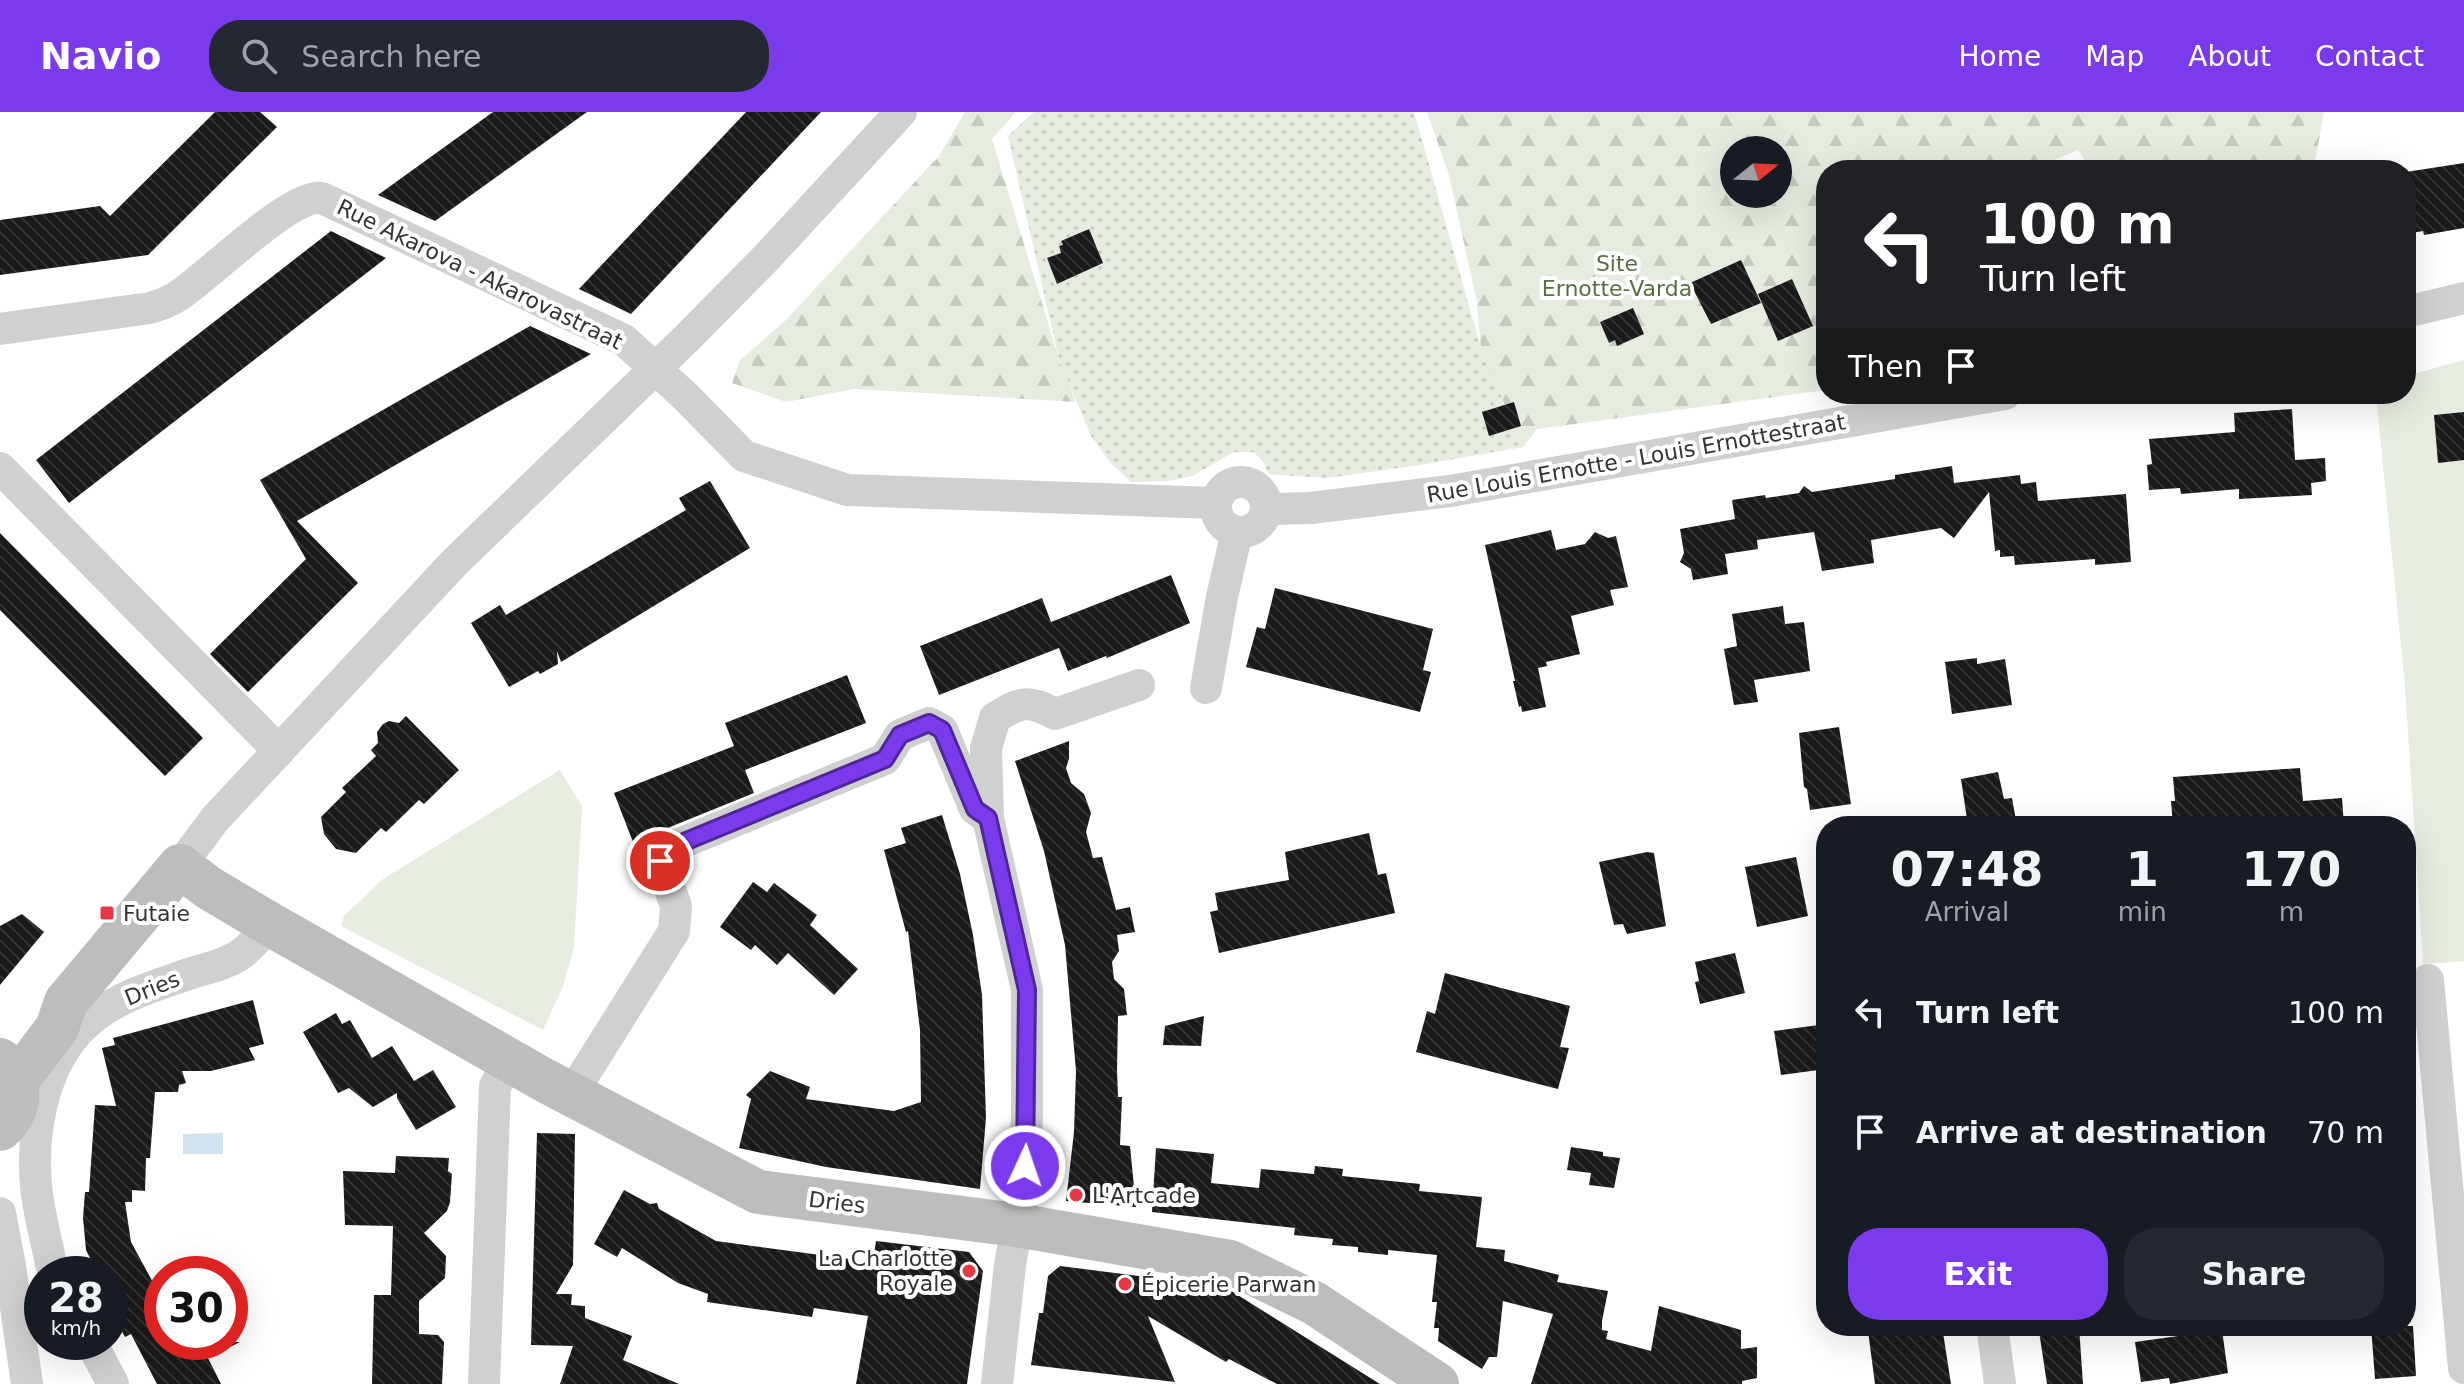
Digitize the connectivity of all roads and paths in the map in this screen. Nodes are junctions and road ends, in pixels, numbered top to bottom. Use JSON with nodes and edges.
{"nodes":[{"id":1,"x":901,"y":112,"type":"edge"},
{"id":2,"x":2464,"y":298,"type":"edge"},
{"id":3,"x":2416,"y":310,"type":"edge"},
{"id":4,"x":0,"y":329,"type":"edge"},
{"id":5,"x":654,"y":368,"type":"junction"},
{"id":6,"x":1948,"y":404,"type":"edge"},
{"id":7,"x":0,"y":468,"type":"edge"},
{"id":8,"x":1215,"y":503,"type":"junction"},
{"id":9,"x":1266,"y":509,"type":"junction"},
{"id":10,"x":1237,"y":532,"type":"junction"},
{"id":11,"x":1139,"y":685,"type":"dead end"},
{"id":12,"x":1206,"y":688,"type":"dead end"},
{"id":13,"x":279,"y":751,"type":"junction"},
{"id":14,"x":988,"y":818,"type":"junction"},
{"id":15,"x":180,"y":866,"type":"junction"},
{"id":16,"x":268,"y":923,"type":"junction"},
{"id":17,"x":2428,"y":980,"type":"dead end"},
{"id":18,"x":510,"y":1060,"type":"junction"},
{"id":19,"x":17,"y":1066,"type":"edge"},
{"id":20,"x":571,"y":1095,"type":"junction"},
{"id":21,"x":0,"y":1129,"type":"edge"},
{"id":22,"x":0,"y":1213,"type":"edge"},
{"id":23,"x":1016,"y":1225,"type":"junction"},
{"id":24,"x":49,"y":1256,"type":"edge"},
{"id":25,"x":1993,"y":1336,"type":"edge"},
{"id":26,"x":100,"y":1360,"type":"edge"},
{"id":27,"x":2464,"y":1368,"type":"edge"},
{"id":28,"x":27,"y":1384,"type":"edge"},
{"id":29,"x":113,"y":1384,"type":"edge"},
{"id":30,"x":484,"y":1384,"type":"edge"},
{"id":31,"x":997,"y":1384,"type":"edge"},
{"id":32,"x":1437,"y":1384,"type":"edge"},
{"id":33,"x":2000,"y":1384,"type":"edge"}],
"edges":[{"from":1,"to":5,"type":"street"},
{"from":2,"to":3,"type":"street"},
{"from":4,"to":5,"type":"street","name":"Rue Akarova - Akarovastraat"},
{"from":5,"to":8,"type":"street"},
{"from":5,"to":13,"type":"street"},
{"from":6,"to":9,"type":"street","name":"Rue Louis Ernotte - Louis Ernottestraat"},
{"from":7,"to":13,"type":"street"},
{"from":8,"to":9,"type":"street"},
{"from":8,"to":10,"type":"street"},
{"from":9,"to":10,"type":"street"},
{"from":10,"to":12,"type":"street"},
{"from":11,"to":14,"type":"street"},
{"from":13,"to":15,"type":"street"},
{"from":14,"to":20,"type":"street"},
{"from":14,"to":23,"type":"street"},
{"from":15,"to":16,"type":"street","name":"Dries"},
{"from":15,"to":19,"type":"street"},
{"from":16,"to":18,"type":"street","name":"Dries"},
{"from":16,"to":19,"type":"street","name":"Dries"},
{"from":17,"to":27,"type":"street"},
{"from":18,"to":20,"type":"street","name":"Dries"},
{"from":18,"to":30,"type":"street"},
{"from":19,"to":21,"type":"street"},
{"from":19,"to":24,"type":"street","name":"Dries"},
{"from":20,"to":23,"type":"street","name":"Dries"},
{"from":22,"to":28,"type":"street"},
{"from":23,"to":31,"type":"street"},
{"from":23,"to":32,"type":"street","name":"Dries"},
{"from":25,"to":33,"type":"street"},
{"from":26,"to":29,"type":"street"}]}
